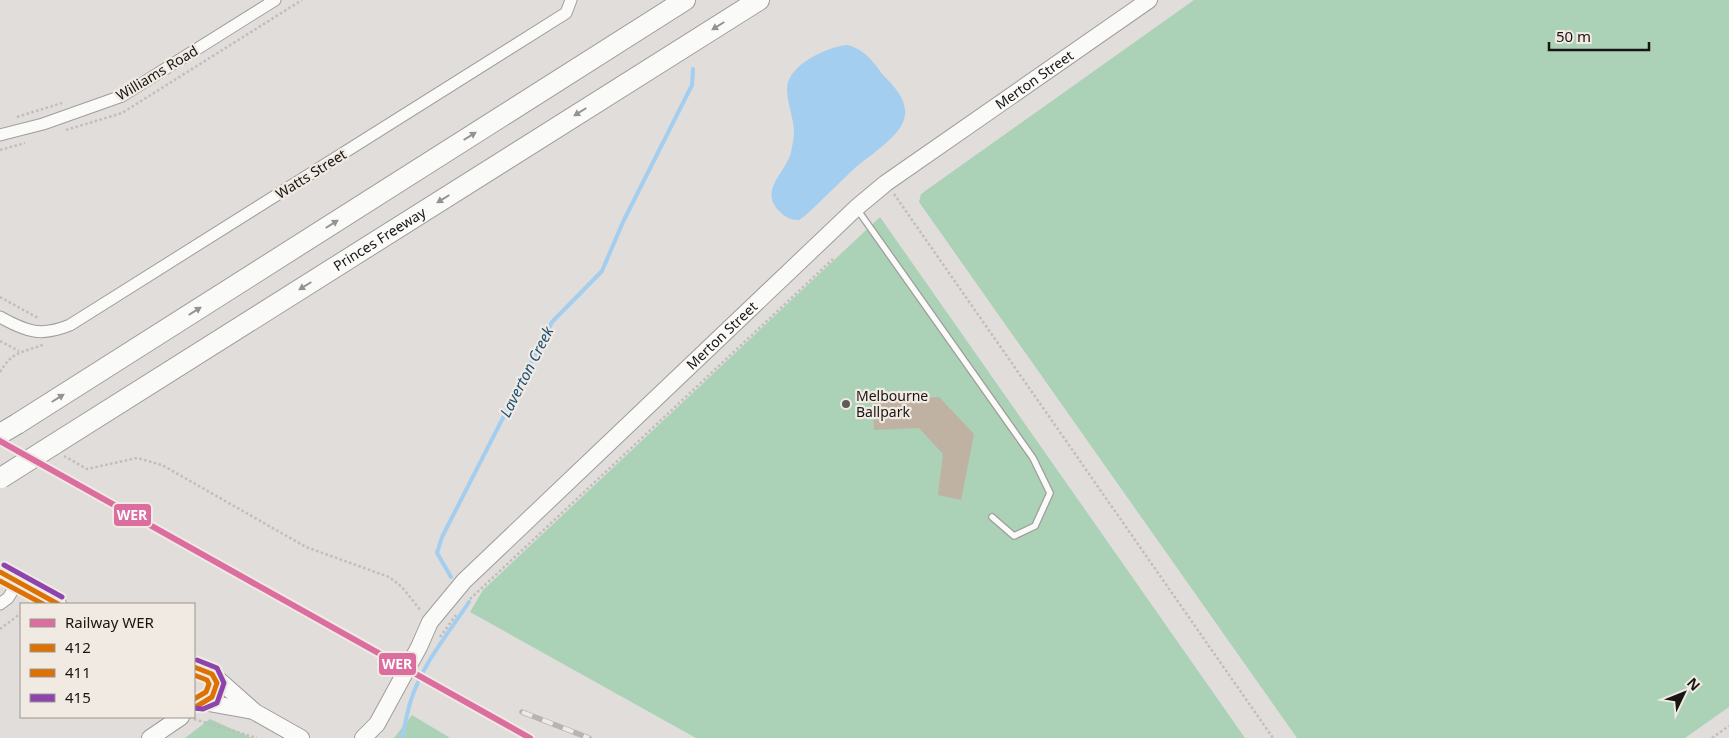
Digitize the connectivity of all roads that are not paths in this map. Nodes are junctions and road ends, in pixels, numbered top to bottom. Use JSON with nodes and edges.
{"nodes":[{"id":1,"x":275,"y":0,"type":"edge"},
{"id":2,"x":571,"y":0,"type":"edge"},
{"id":3,"x":684,"y":0,"type":"edge"},
{"id":4,"x":759,"y":0,"type":"edge"},
{"id":5,"x":1149,"y":0,"type":"edge"},
{"id":6,"x":0,"y":135,"type":"edge"},
{"id":7,"x":856,"y":208,"type":"junction"},
{"id":8,"x":0,"y":317,"type":"edge"},
{"id":9,"x":8,"y":429,"type":"edge"},
{"id":10,"x":0,"y":478,"type":"edge"},
{"id":11,"x":992,"y":518,"type":"dead end"},
{"id":12,"x":0,"y":572,"type":"edge"},
{"id":13,"x":18,"y":582,"type":"junction"},
{"id":14,"x":56,"y":603,"type":"edge"},
{"id":15,"x":0,"y":604,"type":"edge"},
{"id":16,"x":201,"y":672,"type":"edge"},
{"id":17,"x":198,"y":703,"type":"edge"},
{"id":18,"x":255,"y":712,"type":"junction"},
{"id":19,"x":168,"y":718,"type":"edge"},
{"id":20,"x":180,"y":718,"type":"edge"},
{"id":21,"x":155,"y":735,"type":"edge"},
{"id":22,"x":301,"y":738,"type":"edge"},
{"id":23,"x":362,"y":738,"type":"edge"}],
"edges":[{"from":1,"to":6,"type":"street","name":"Williams Road"},
{"from":2,"to":8,"type":"street","name":"Watts Street"},
{"from":9,"to":3,"type":"highway","one_way":true},
{"from":4,"to":10,"type":"highway","name":"Princes Freeway","one_way":true,"bridge":true},
{"from":5,"to":7,"type":"street","name":"Merton Street"},
{"from":7,"to":11,"type":"lane"},
{"from":7,"to":23,"type":"street","name":"Merton Street"},
{"from":12,"to":13,"type":"street"},
{"from":13,"to":14,"type":"street"},
{"from":13,"to":15,"type":"street"},
{"from":16,"to":17,"type":"street"},
{"from":16,"to":18,"type":"street"},
{"from":17,"to":18,"type":"street"},
{"from":18,"to":22,"type":"street"},
{"from":19,"to":21,"type":"street"},
{"from":20,"to":21,"type":"street"}]}
